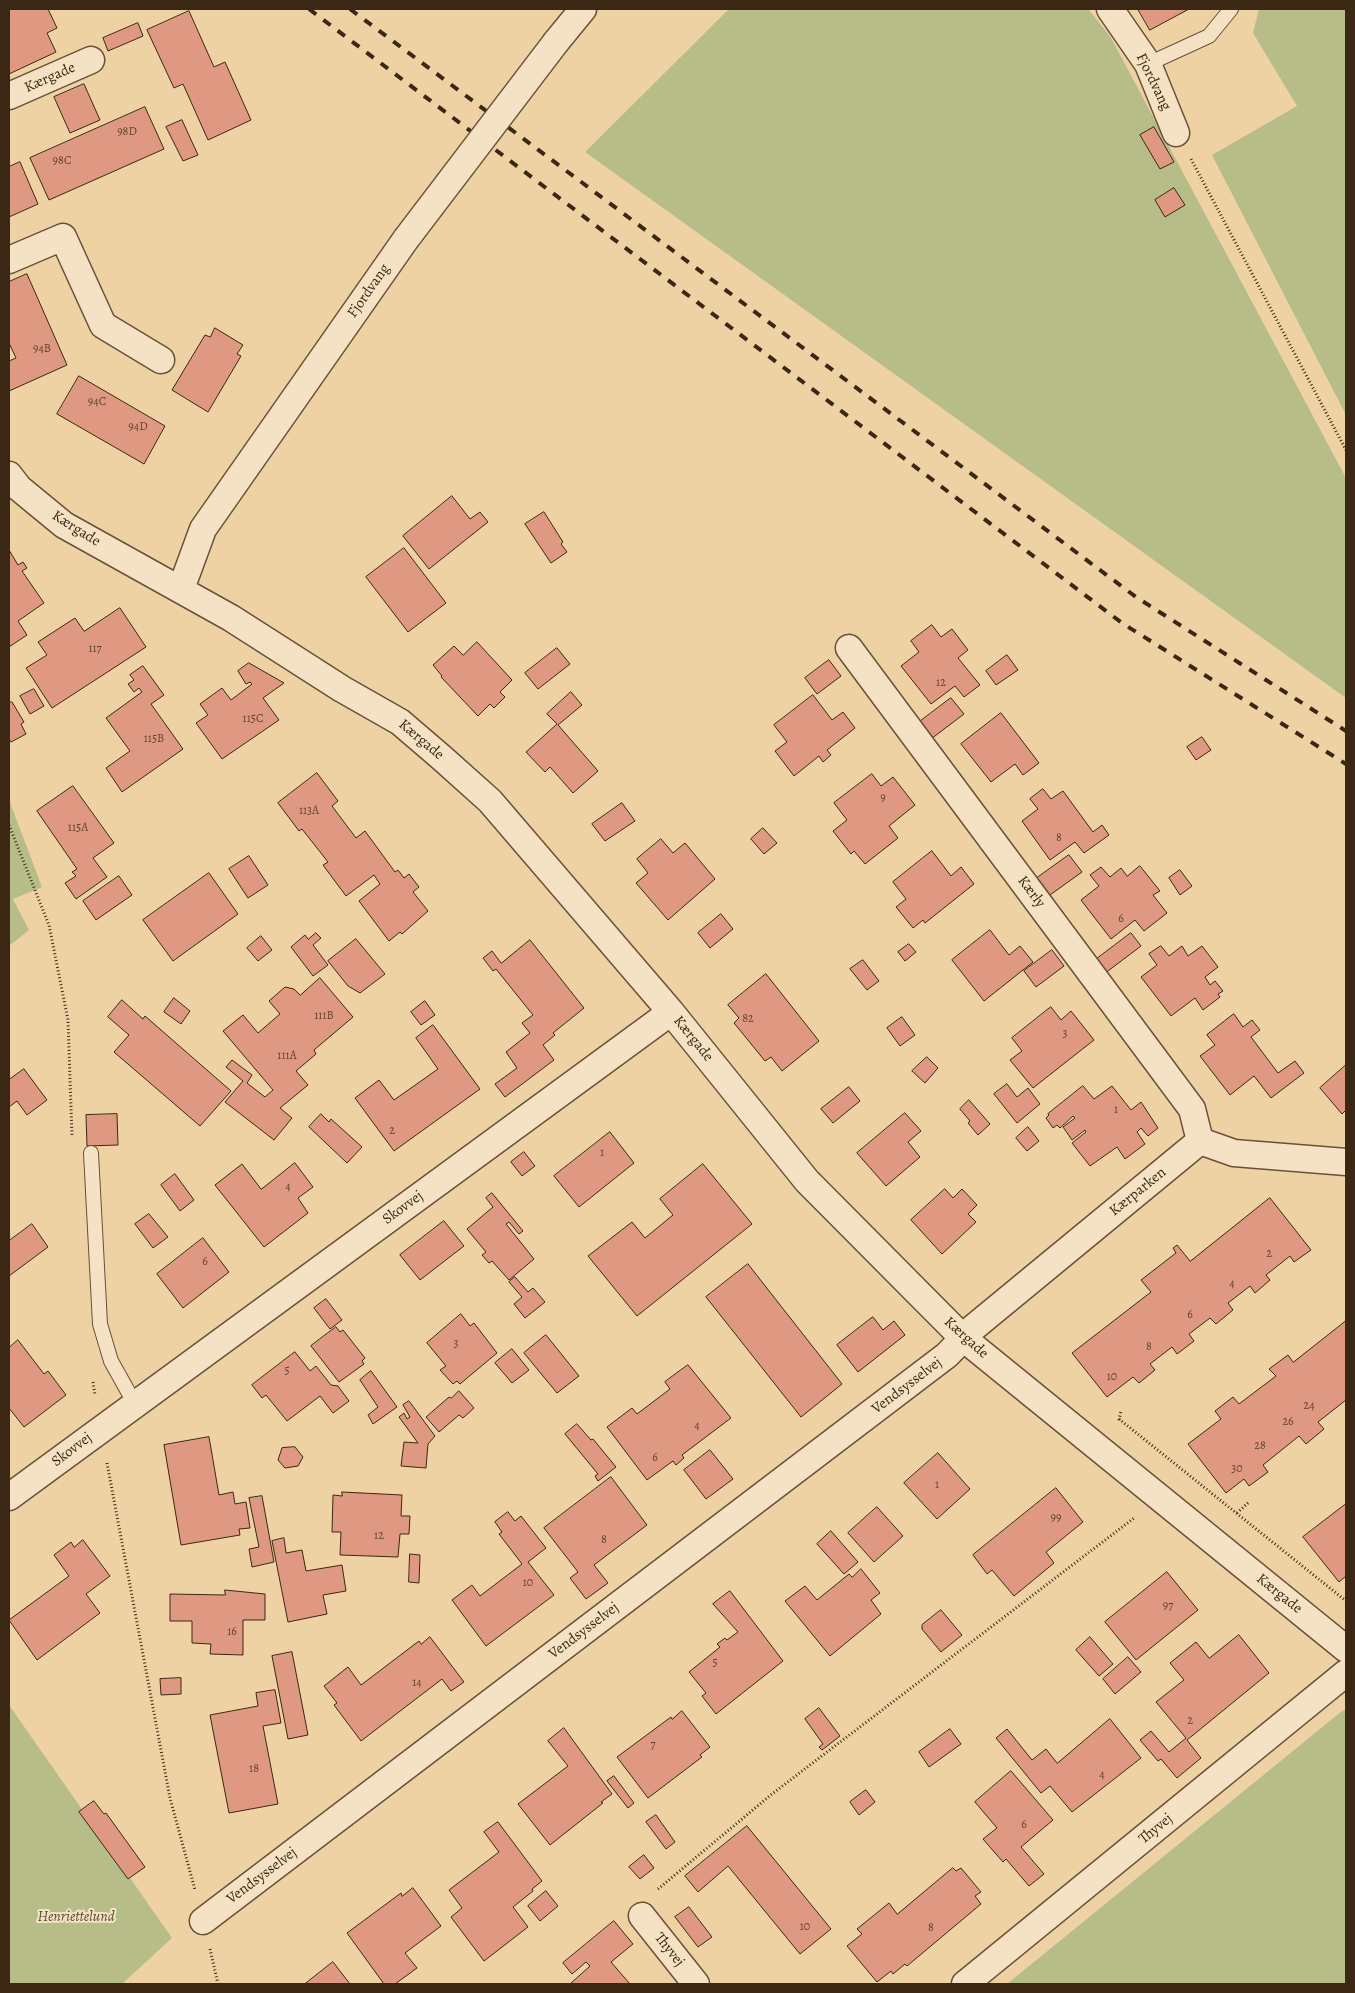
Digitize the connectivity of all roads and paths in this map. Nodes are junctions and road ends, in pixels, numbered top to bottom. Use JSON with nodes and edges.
{"nodes":[{"id":1,"x":583,"y":9,"type":"edge"},
{"id":2,"x":1110,"y":9,"type":"edge"},
{"id":3,"x":1231,"y":9,"type":"edge"},
{"id":4,"x":91,"y":60,"type":"dead end"},
{"id":5,"x":1148,"y":64,"type":"junction"},
{"id":6,"x":9,"y":96,"type":"edge"},
{"id":7,"x":1176,"y":133,"type":"joint"},
{"id":8,"x":9,"y":260,"type":"edge"},
{"id":9,"x":161,"y":360,"type":"dead end"},
{"id":10,"x":1346,"y":450,"type":"edge"},
{"id":11,"x":9,"y":475,"type":"edge"},
{"id":12,"x":181,"y":589,"type":"junction"},
{"id":13,"x":849,"y":648,"type":"dead end"},
{"id":14,"x":671,"y":1012,"type":"junction"},
{"id":15,"x":1200,"y":1141,"type":"junction"},
{"id":16,"x":91,"y":1153,"type":"dead end"},
{"id":17,"x":1346,"y":1162,"type":"edge"},
{"id":18,"x":963,"y":1338,"type":"junction"},
{"id":19,"x":135,"y":1404,"type":"junction"},
{"id":20,"x":1119,"y":1418,"type":"dead end"},
{"id":21,"x":9,"y":1497,"type":"edge"},
{"id":22,"x":1160,"y":1497,"type":"junction"},
{"id":23,"x":1249,"y":1502,"type":"dead end"},
{"id":24,"x":1237,"y":1513,"type":"junction"},
{"id":25,"x":1346,"y":1601,"type":"edge"},
{"id":26,"x":1346,"y":1650,"type":"edge"},
{"id":27,"x":1346,"y":1674,"type":"edge"},
{"id":28,"x":642,"y":1916,"type":"joint"},
{"id":29,"x":203,"y":1921,"type":"dead end"},
{"id":30,"x":696,"y":1984,"type":"edge"},
{"id":31,"x":965,"y":1984,"type":"edge"}],
"edges":[{"from":1,"to":12,"type":"street","name":"Fjordvang","bridge":true},
{"from":2,"to":5,"type":"street","name":"Fjordvang"},
{"from":3,"to":5,"type":"lane"},
{"from":4,"to":6,"type":"street","name":"Kærgade"},
{"from":5,"to":7,"type":"street","name":"Fjordvang"},
{"from":7,"to":10,"type":"path"},
{"from":8,"to":9,"type":"street"},
{"from":11,"to":12,"type":"street","name":"Kærgade"},
{"from":12,"to":14,"type":"street","name":"Kærgade"},
{"from":13,"to":15,"type":"street","name":"Kærly"},
{"from":14,"to":18,"type":"street","name":"Kærgade"},
{"from":14,"to":19,"type":"street","name":"Skovvej"},
{"from":15,"to":17,"type":"street"},
{"from":15,"to":18,"type":"street","name":"Kærparken"},
{"from":16,"to":19,"type":"lane"},
{"from":18,"to":22,"type":"street","name":"Kærgade"},
{"from":18,"to":29,"type":"street","name":"Vendsysselvej"},
{"from":19,"to":21,"type":"street","name":"Skovvej"},
{"from":20,"to":24,"type":"path"},
{"from":22,"to":26,"type":"street","name":"Kærgade"},
{"from":22,"to":28,"type":"path"},
{"from":23,"to":24,"type":"path"},
{"from":24,"to":25,"type":"path"},
{"from":27,"to":31,"type":"street","name":"Thyvej"},
{"from":28,"to":30,"type":"street","name":"Thyvej"}]}
